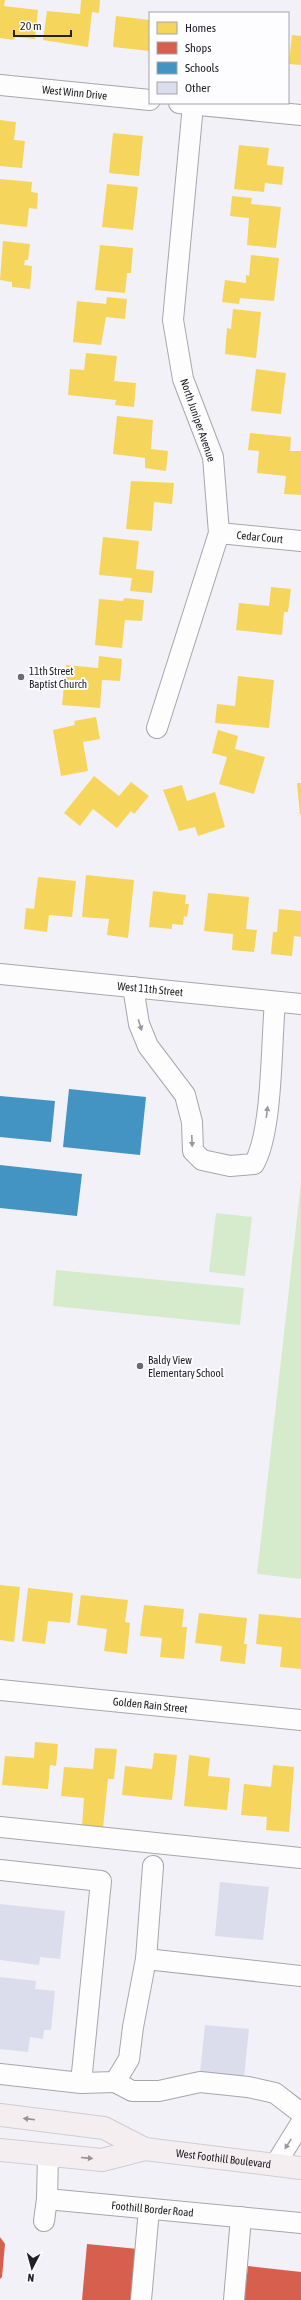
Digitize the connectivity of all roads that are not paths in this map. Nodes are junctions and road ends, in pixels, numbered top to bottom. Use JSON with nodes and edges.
{"nodes":[{"id":1,"x":0,"y":85,"type":"edge"},
{"id":2,"x":149,"y":100,"type":"edge"},
{"id":3,"x":186,"y":104,"type":"edge"},
{"id":4,"x":301,"y":115,"type":"edge"},
{"id":5,"x":219,"y":533,"type":"junction"},
{"id":6,"x":301,"y":541,"type":"edge"},
{"id":7,"x":157,"y":728,"type":"dead end"},
{"id":8,"x":0,"y":974,"type":"edge"},
{"id":9,"x":132,"y":987,"type":"junction"},
{"id":10,"x":275,"y":1002,"type":"junction"},
{"id":11,"x":301,"y":1004,"type":"edge"},
{"id":12,"x":0,"y":1690,"type":"edge"},
{"id":13,"x":301,"y":1720,"type":"edge"},
{"id":14,"x":0,"y":1827,"type":"edge"},
{"id":15,"x":301,"y":1858,"type":"edge"},
{"id":16,"x":153,"y":1866,"type":"dead end"},
{"id":17,"x":0,"y":1870,"type":"edge"},
{"id":18,"x":146,"y":1959,"type":"junction"},
{"id":19,"x":301,"y":1976,"type":"edge"},
{"id":20,"x":0,"y":2074,"type":"edge"},
{"id":21,"x":115,"y":2082,"type":"junction"},
{"id":22,"x":81,"y":2083,"type":"junction"},
{"id":23,"x":301,"y":2113,"type":"edge"},
{"id":24,"x":0,"y":2116,"type":"edge"},
{"id":25,"x":301,"y":2123,"type":"edge"},
{"id":26,"x":146,"y":2149,"type":"junction"},
{"id":27,"x":0,"y":2150,"type":"edge"},
{"id":28,"x":48,"y":2155,"type":"junction"},
{"id":29,"x":275,"y":2165,"type":"junction"},
{"id":30,"x":301,"y":2168,"type":"edge"},
{"id":31,"x":47,"y":2198,"type":"junction"},
{"id":32,"x":149,"y":2209,"type":"junction"},
{"id":33,"x":242,"y":2217,"type":"junction"},
{"id":34,"x":44,"y":2221,"type":"dead end"},
{"id":35,"x":301,"y":2223,"type":"edge"},
{"id":36,"x":141,"y":2300,"type":"edge"},
{"id":37,"x":234,"y":2300,"type":"edge"}],
"edges":[{"from":1,"to":2,"type":"street","name":"West Winn Drive"},
{"from":3,"to":4,"type":"street"},
{"from":3,"to":5,"type":"street","name":"North Juniper Avenue"},
{"from":5,"to":6,"type":"street","name":"Cedar Court"},
{"from":5,"to":7,"type":"street","name":"North Juniper Avenue"},
{"from":8,"to":9,"type":"street","name":"West 11th Street"},
{"from":9,"to":10,"type":"street","name":"West 11th Street"},
{"from":9,"to":10,"type":"street","one_way":true},
{"from":10,"to":11,"type":"street","name":"West 11th Street"},
{"from":12,"to":13,"type":"street","name":"Golden Rain Street"},
{"from":14,"to":15,"type":"street"},
{"from":16,"to":18,"type":"street"},
{"from":17,"to":22,"type":"street"},
{"from":18,"to":19,"type":"street"},
{"from":18,"to":21,"type":"street"},
{"from":20,"to":22,"type":"street"},
{"from":21,"to":22,"type":"street"},
{"from":21,"to":23,"type":"street"},
{"from":26,"to":24,"type":"main road","name":"West Foothill Boulevard","one_way":true},
{"from":25,"to":29,"type":"street","one_way":true},
{"from":28,"to":26,"type":"main road","name":"West Foothill Boulevard","one_way":true},
{"from":26,"to":29,"type":"main road","name":"West Foothill Boulevard"},
{"from":27,"to":28,"type":"main road","name":"West Foothill Boulevard"},
{"from":28,"to":31,"type":"street"},
{"from":29,"to":30,"type":"main road","name":"West Foothill Boulevard"},
{"from":31,"to":32,"type":"street","name":"Foothill Border Road"},
{"from":31,"to":34,"type":"street"},
{"from":32,"to":33,"type":"street","name":"Foothill Border Road"},
{"from":32,"to":36,"type":"street"},
{"from":33,"to":35,"type":"street","name":"Foothill Border Road"},
{"from":33,"to":37,"type":"street"}]}
